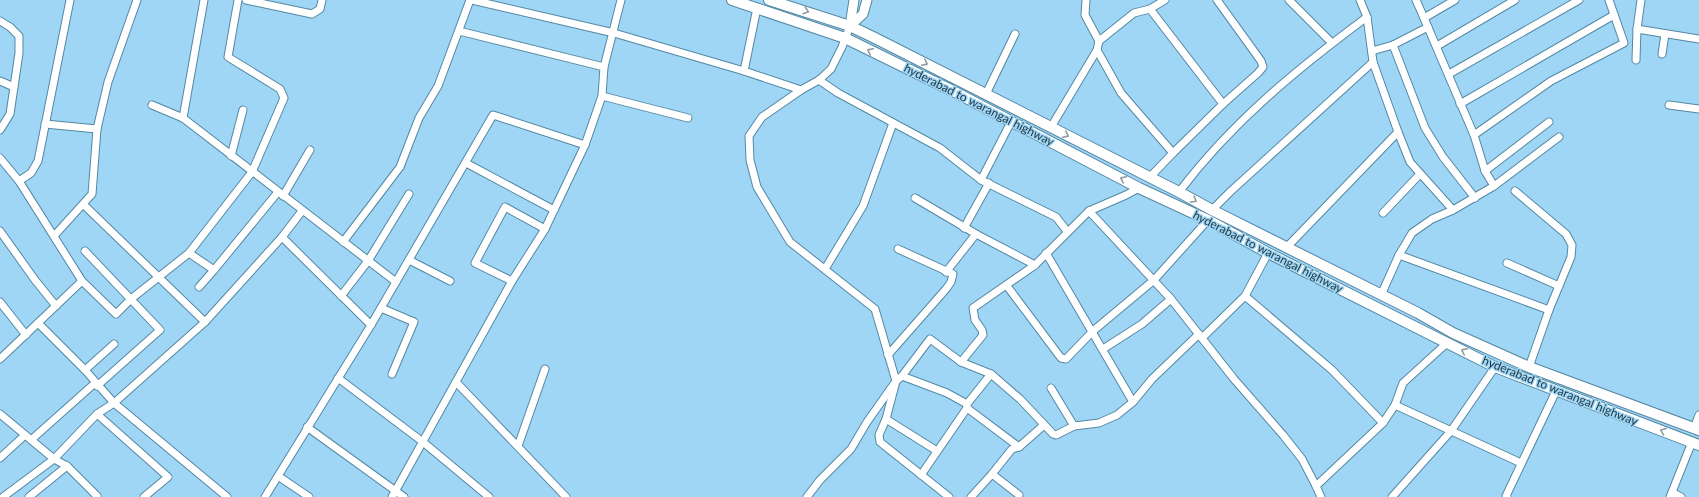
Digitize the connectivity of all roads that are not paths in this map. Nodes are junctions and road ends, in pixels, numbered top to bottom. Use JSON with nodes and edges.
{"nodes":[{"id":1,"x":70,"y":0,"type":"edge"},
{"id":2,"x":137,"y":0,"type":"edge"},
{"id":3,"x":204,"y":0,"type":"edge"},
{"id":4,"x":238,"y":0,"type":"edge"},
{"id":5,"x":246,"y":0,"type":"edge"},
{"id":6,"x":322,"y":0,"type":"edge"},
{"id":7,"x":471,"y":0,"type":"edge"},
{"id":8,"x":621,"y":0,"type":"edge"},
{"id":9,"x":732,"y":0,"type":"edge"},
{"id":10,"x":769,"y":0,"type":"edge"},
{"id":11,"x":854,"y":0,"type":"edge"},
{"id":12,"x":867,"y":0,"type":"edge"},
{"id":13,"x":1086,"y":0,"type":"edge"},
{"id":14,"x":1166,"y":0,"type":"edge"},
{"id":15,"x":1217,"y":0,"type":"edge"},
{"id":16,"x":1289,"y":0,"type":"edge"},
{"id":17,"x":1360,"y":0,"type":"edge"},
{"id":18,"x":1416,"y":0,"type":"edge"},
{"id":19,"x":1455,"y":0,"type":"edge"},
{"id":20,"x":1515,"y":0,"type":"edge"},
{"id":21,"x":1579,"y":0,"type":"edge"},
{"id":22,"x":1609,"y":0,"type":"edge"},
{"id":23,"x":1641,"y":0,"type":"edge"},
{"id":24,"x":757,"y":8,"type":"junction"},
{"id":25,"x":1150,"y":9,"type":"junction"},
{"id":26,"x":1614,"y":15,"type":"junction"},
{"id":27,"x":1367,"y":17,"type":"junction"},
{"id":28,"x":1424,"y":18,"type":"junction"},
{"id":29,"x":0,"y":21,"type":"edge"},
{"id":30,"x":850,"y":26,"type":"junction"},
{"id":31,"x":1428,"y":27,"type":"junction"},
{"id":32,"x":1637,"y":29,"type":"junction"},
{"id":33,"x":459,"y":31,"type":"junction"},
{"id":34,"x":614,"y":33,"type":"junction"},
{"id":35,"x":1015,"y":34,"type":"dead end"},
{"id":36,"x":1665,"y":34,"type":"junction"},
{"id":37,"x":845,"y":38,"type":"junction"},
{"id":38,"x":1699,"y":39,"type":"edge"},
{"id":39,"x":1099,"y":42,"type":"junction"},
{"id":40,"x":1332,"y":43,"type":"junction"},
{"id":41,"x":1393,"y":45,"type":"junction"},
{"id":42,"x":1437,"y":46,"type":"junction"},
{"id":43,"x":1096,"y":50,"type":"junction"},
{"id":44,"x":1372,"y":50,"type":"junction"},
{"id":45,"x":1662,"y":54,"type":"dead end"},
{"id":46,"x":1636,"y":60,"type":"dead end"},
{"id":47,"x":1374,"y":62,"type":"junction"},
{"id":48,"x":604,"y":67,"type":"junction"},
{"id":49,"x":744,"y":71,"type":"junction"},
{"id":50,"x":1449,"y":74,"type":"junction"},
{"id":51,"x":819,"y":80,"type":"junction"},
{"id":52,"x":0,"y":82,"type":"edge"},
{"id":53,"x":14,"y":87,"type":"junction"},
{"id":54,"x":801,"y":90,"type":"junction"},
{"id":55,"x":986,"y":94,"type":"junction"},
{"id":56,"x":602,"y":96,"type":"junction"},
{"id":57,"x":1223,"y":104,"type":"junction"},
{"id":58,"x":1460,"y":104,"type":"junction"},
{"id":59,"x":152,"y":105,"type":"dead end"},
{"id":60,"x":1669,"y":105,"type":"dead end"},
{"id":61,"x":1699,"y":109,"type":"edge"},
{"id":62,"x":243,"y":110,"type":"dead end"},
{"id":63,"x":183,"y":118,"type":"junction"},
{"id":64,"x":688,"y":118,"type":"dead end"},
{"id":65,"x":1010,"y":122,"type":"junction"},
{"id":66,"x":1549,"y":122,"type":"dead end"},
{"id":67,"x":892,"y":123,"type":"junction"},
{"id":68,"x":46,"y":124,"type":"junction"},
{"id":69,"x":1051,"y":127,"type":"junction"},
{"id":70,"x":97,"y":129,"type":"junction"},
{"id":71,"x":0,"y":130,"type":"edge"},
{"id":72,"x":1398,"y":132,"type":"junction"},
{"id":73,"x":1474,"y":135,"type":"junction"},
{"id":74,"x":1559,"y":137,"type":"dead end"},
{"id":75,"x":585,"y":145,"type":"junction"},
{"id":76,"x":310,"y":150,"type":"dead end"},
{"id":77,"x":1173,"y":153,"type":"junction"},
{"id":78,"x":231,"y":156,"type":"junction"},
{"id":79,"x":0,"y":158,"type":"edge"},
{"id":80,"x":466,"y":163,"type":"junction"},
{"id":81,"x":1485,"y":171,"type":"junction"},
{"id":82,"x":252,"y":172,"type":"junction"},
{"id":83,"x":1420,"y":174,"type":"junction"},
{"id":84,"x":1150,"y":177,"type":"junction"},
{"id":85,"x":981,"y":180,"type":"junction"},
{"id":86,"x":19,"y":181,"type":"junction"},
{"id":87,"x":989,"y":183,"type":"junction"},
{"id":88,"x":1494,"y":186,"type":"junction"},
{"id":89,"x":1139,"y":188,"type":"junction"},
{"id":90,"x":1515,"y":191,"type":"dead end"},
{"id":91,"x":1179,"y":192,"type":"junction"},
{"id":92,"x":280,"y":194,"type":"junction"},
{"id":93,"x":409,"y":194,"type":"dead end"},
{"id":94,"x":915,"y":198,"type":"dead end"},
{"id":95,"x":1475,"y":198,"type":"junction"},
{"id":96,"x":84,"y":205,"type":"junction"},
{"id":97,"x":554,"y":210,"type":"junction"},
{"id":98,"x":1212,"y":210,"type":"junction"},
{"id":99,"x":1453,"y":210,"type":"junction"},
{"id":100,"x":1089,"y":211,"type":"junction"},
{"id":101,"x":302,"y":212,"type":"junction"},
{"id":102,"x":1383,"y":213,"type":"dead end"},
{"id":103,"x":1208,"y":220,"type":"junction"},
{"id":104,"x":964,"y":228,"type":"junction"},
{"id":105,"x":545,"y":229,"type":"junction"},
{"id":106,"x":0,"y":231,"type":"edge"},
{"id":107,"x":1067,"y":232,"type":"junction"},
{"id":108,"x":976,"y":234,"type":"junction"},
{"id":109,"x":54,"y":236,"type":"junction"},
{"id":110,"x":282,"y":237,"type":"junction"},
{"id":111,"x":343,"y":242,"type":"junction"},
{"id":112,"x":1286,"y":248,"type":"junction"},
{"id":113,"x":898,"y":249,"type":"dead end"},
{"id":114,"x":85,"y":251,"type":"dead end"},
{"id":115,"x":189,"y":253,"type":"junction"},
{"id":116,"x":1046,"y":253,"type":"junction"},
{"id":117,"x":1268,"y":253,"type":"junction"},
{"id":118,"x":1399,"y":255,"type":"junction"},
{"id":119,"x":409,"y":260,"type":"junction"},
{"id":120,"x":368,"y":261,"type":"junction"},
{"id":121,"x":1507,"y":263,"type":"dead end"},
{"id":122,"x":1035,"y":265,"type":"junction"},
{"id":123,"x":825,"y":269,"type":"junction"},
{"id":124,"x":214,"y":270,"type":"junction"},
{"id":125,"x":946,"y":272,"type":"junction"},
{"id":126,"x":160,"y":278,"type":"junction"},
{"id":127,"x":1154,"y":280,"type":"junction"},
{"id":128,"x":82,"y":281,"type":"junction"},
{"id":129,"x":512,"y":281,"type":"junction"},
{"id":130,"x":396,"y":282,"type":"junction"},
{"id":131,"x":450,"y":282,"type":"dead end"},
{"id":132,"x":1007,"y":286,"type":"junction"},
{"id":133,"x":1559,"y":286,"type":"junction"},
{"id":134,"x":200,"y":287,"type":"dead end"},
{"id":135,"x":1381,"y":295,"type":"junction"},
{"id":136,"x":341,"y":296,"type":"junction"},
{"id":137,"x":1245,"y":296,"type":"junction"},
{"id":138,"x":131,"y":299,"type":"junction"},
{"id":139,"x":1172,"y":299,"type":"junction"},
{"id":140,"x":0,"y":302,"type":"edge"},
{"id":141,"x":56,"y":306,"type":"junction"},
{"id":142,"x":381,"y":308,"type":"junction"},
{"id":143,"x":1549,"y":310,"type":"junction"},
{"id":144,"x":205,"y":322,"type":"junction"},
{"id":145,"x":38,"y":323,"type":"junction"},
{"id":146,"x":371,"y":325,"type":"junction"},
{"id":147,"x":1093,"y":331,"type":"junction"},
{"id":148,"x":26,"y":335,"type":"junction"},
{"id":149,"x":1201,"y":336,"type":"junction"},
{"id":150,"x":1447,"y":343,"type":"junction"},
{"id":151,"x":114,"y":344,"type":"dead end"},
{"id":152,"x":1103,"y":349,"type":"junction"},
{"id":153,"x":888,"y":355,"type":"junction"},
{"id":154,"x":0,"y":359,"type":"edge"},
{"id":155,"x":961,"y":362,"type":"junction"},
{"id":156,"x":1529,"y":366,"type":"junction"},
{"id":157,"x":1494,"y":367,"type":"junction"},
{"id":158,"x":545,"y":369,"type":"dead end"},
{"id":159,"x":85,"y":370,"type":"junction"},
{"id":160,"x":392,"y":374,"type":"dead end"},
{"id":161,"x":991,"y":374,"type":"junction"},
{"id":162,"x":902,"y":376,"type":"junction"},
{"id":163,"x":338,"y":378,"type":"junction"},
{"id":164,"x":896,"y":381,"type":"junction"},
{"id":165,"x":456,"y":382,"type":"junction"},
{"id":166,"x":96,"y":384,"type":"junction"},
{"id":167,"x":1051,"y":388,"type":"dead end"},
{"id":168,"x":1556,"y":391,"type":"junction"},
{"id":169,"x":1133,"y":402,"type":"junction"},
{"id":170,"x":114,"y":404,"type":"junction"},
{"id":171,"x":1395,"y":405,"type":"junction"},
{"id":172,"x":967,"y":406,"type":"junction"},
{"id":173,"x":0,"y":414,"type":"edge"},
{"id":174,"x":97,"y":414,"type":"junction"},
{"id":175,"x":1699,"y":415,"type":"edge"},
{"id":176,"x":886,"y":419,"type":"junction"},
{"id":177,"x":1383,"y":423,"type":"junction"},
{"id":178,"x":1044,"y":425,"type":"junction"},
{"id":179,"x":1074,"y":426,"type":"junction"},
{"id":180,"x":307,"y":427,"type":"junction"},
{"id":181,"x":1697,"y":429,"type":"edge"},
{"id":182,"x":1452,"y":431,"type":"junction"},
{"id":183,"x":28,"y":437,"type":"junction"},
{"id":184,"x":423,"y":442,"type":"junction"},
{"id":185,"x":1696,"y":444,"type":"edge"},
{"id":186,"x":518,"y":446,"type":"junction"},
{"id":187,"x":1020,"y":447,"type":"junction"},
{"id":188,"x":938,"y":451,"type":"junction"},
{"id":189,"x":0,"y":458,"type":"edge"},
{"id":190,"x":54,"y":459,"type":"junction"},
{"id":191,"x":1521,"y":463,"type":"junction"},
{"id":192,"x":67,"y":466,"type":"junction"},
{"id":193,"x":992,"y":474,"type":"junction"},
{"id":194,"x":921,"y":475,"type":"junction"},
{"id":195,"x":278,"y":476,"type":"junction"},
{"id":196,"x":1316,"y":486,"type":"junction"},
{"id":197,"x":394,"y":494,"type":"edge"},
{"id":198,"x":1019,"y":495,"type":"dead end"},
{"id":199,"x":1671,"y":495,"type":"edge"},
{"id":200,"x":3,"y":497,"type":"edge"},
{"id":201,"x":29,"y":497,"type":"edge"},
{"id":202,"x":96,"y":497,"type":"edge"},
{"id":203,"x":144,"y":497,"type":"edge"},
{"id":204,"x":227,"y":497,"type":"edge"},
{"id":205,"x":265,"y":497,"type":"edge"},
{"id":206,"x":309,"y":497,"type":"edge"},
{"id":207,"x":404,"y":497,"type":"edge"},
{"id":208,"x":489,"y":497,"type":"edge"},
{"id":209,"x":566,"y":497,"type":"edge"},
{"id":210,"x":807,"y":497,"type":"edge"},
{"id":211,"x":949,"y":497,"type":"edge"},
{"id":212,"x":971,"y":497,"type":"edge"},
{"id":213,"x":1321,"y":497,"type":"edge"},
{"id":214,"x":1392,"y":497,"type":"edge"},
{"id":215,"x":1506,"y":497,"type":"edge"},
{"id":216,"x":1681,"y":497,"type":"edge"}],
"edges":[{"from":1,"to":68,"type":"street"},
{"from":2,"to":70,"type":"street"},
{"from":3,"to":63,"type":"street"},
{"from":4,"to":82,"type":"street"},
{"from":5,"to":6,"type":"street"},
{"from":7,"to":33,"type":"street"},
{"from":7,"to":34,"type":"street"},
{"from":8,"to":34,"type":"street"},
{"from":9,"to":24,"type":"main road","name":"hyderabad to warangal highway"},
{"from":10,"to":30,"type":"main road","one_way":true},
{"from":11,"to":30,"type":"street"},
{"from":12,"to":30,"type":"street"},
{"from":13,"to":39,"type":"street"},
{"from":14,"to":25,"type":"street"},
{"from":15,"to":57,"type":"street"},
{"from":16,"to":40,"type":"street"},
{"from":17,"to":27,"type":"street"},
{"from":18,"to":28,"type":"street"},
{"from":19,"to":28,"type":"street"},
{"from":20,"to":42,"type":"street"},
{"from":21,"to":50,"type":"street"},
{"from":22,"to":26,"type":"street"},
{"from":23,"to":32,"type":"street"},
{"from":24,"to":37,"type":"main road","name":"hyderabad to warangal highway"},
{"from":24,"to":49,"type":"street"},
{"from":25,"to":39,"type":"street"},
{"from":25,"to":57,"type":"street"},
{"from":26,"to":58,"type":"street"},
{"from":26,"to":73,"type":"street"},
{"from":27,"to":40,"type":"street"},
{"from":27,"to":44,"type":"street"},
{"from":28,"to":31,"type":"street"},
{"from":29,"to":53,"type":"street"},
{"from":30,"to":37,"type":"street"},
{"from":30,"to":55,"type":"main road","one_way":true},
{"from":31,"to":41,"type":"street"},
{"from":31,"to":42,"type":"street"},
{"from":32,"to":36,"type":"street"},
{"from":32,"to":46,"type":"street"},
{"from":33,"to":48,"type":"street"},
{"from":33,"to":111,"type":"street"},
{"from":34,"to":48,"type":"street"},
{"from":34,"to":49,"type":"street"},
{"from":35,"to":55,"type":"street"},
{"from":36,"to":38,"type":"street"},
{"from":36,"to":45,"type":"street"},
{"from":37,"to":51,"type":"street"},
{"from":65,"to":37,"type":"main road","name":"hyderabad to warangal highway","one_way":true},
{"from":39,"to":43,"type":"street"},
{"from":40,"to":91,"type":"street"},
{"from":41,"to":44,"type":"street"},
{"from":41,"to":95,"type":"street"},
{"from":42,"to":50,"type":"street"},
{"from":43,"to":69,"type":"street"},
{"from":43,"to":77,"type":"street"},
{"from":44,"to":47,"type":"street"},
{"from":47,"to":72,"type":"street"},
{"from":47,"to":98,"type":"street"},
{"from":48,"to":56,"type":"street"},
{"from":49,"to":54,"type":"street"},
{"from":50,"to":58,"type":"street"},
{"from":51,"to":54,"type":"street"},
{"from":51,"to":67,"type":"street"},
{"from":52,"to":53,"type":"street"},
{"from":53,"to":71,"type":"street"},
{"from":54,"to":123,"type":"street"},
{"from":55,"to":69,"type":"main road"},
{"from":56,"to":64,"type":"street"},
{"from":56,"to":75,"type":"street"},
{"from":57,"to":77,"type":"street"},
{"from":58,"to":73,"type":"street"},
{"from":59,"to":63,"type":"street"},
{"from":60,"to":61,"type":"street"},
{"from":62,"to":78,"type":"street"},
{"from":63,"to":78,"type":"street"},
{"from":65,"to":85,"type":"street"},
{"from":89,"to":65,"type":"main road","name":"hyderabad to warangal highway","one_way":true},
{"from":66,"to":81,"type":"street"},
{"from":67,"to":85,"type":"street"},
{"from":67,"to":123,"type":"street"},
{"from":68,"to":70,"type":"street"},
{"from":68,"to":86,"type":"street"},
{"from":69,"to":84,"type":"main road","one_way":true},
{"from":70,"to":96,"type":"street"},
{"from":72,"to":83,"type":"street"},
{"from":72,"to":112,"type":"street"},
{"from":73,"to":81,"type":"street"},
{"from":74,"to":88,"type":"street"},
{"from":75,"to":80,"type":"street"},
{"from":75,"to":97,"type":"street"},
{"from":76,"to":92,"type":"street"},
{"from":77,"to":84,"type":"street"},
{"from":78,"to":82,"type":"street"},
{"from":79,"to":86,"type":"street"},
{"from":80,"to":97,"type":"street"},
{"from":80,"to":119,"type":"street"},
{"from":81,"to":88,"type":"street"},
{"from":82,"to":92,"type":"street"},
{"from":82,"to":115,"type":"street"},
{"from":83,"to":99,"type":"street"},
{"from":83,"to":102,"type":"street"},
{"from":84,"to":91,"type":"main road"},
{"from":85,"to":87,"type":"street"},
{"from":86,"to":109,"type":"street"},
{"from":87,"to":104,"type":"street"},
{"from":87,"to":107,"type":"street"},
{"from":88,"to":95,"type":"street"},
{"from":89,"to":100,"type":"street"},
{"from":89,"to":103,"type":"main road","name":"hyderabad to warangal highway"},
{"from":90,"to":133,"type":"street"},
{"from":91,"to":98,"type":"main road","one_way":true},
{"from":92,"to":101,"type":"street"},
{"from":92,"to":124,"type":"street"},
{"from":93,"to":120,"type":"street"},
{"from":94,"to":104,"type":"street"},
{"from":95,"to":99,"type":"street"},
{"from":96,"to":109,"type":"street"},
{"from":96,"to":126,"type":"street"},
{"from":97,"to":105,"type":"street"},
{"from":98,"to":112,"type":"main road"},
{"from":99,"to":118,"type":"street"},
{"from":100,"to":107,"type":"street"},
{"from":100,"to":127,"type":"street"},
{"from":101,"to":110,"type":"street"},
{"from":101,"to":111,"type":"street"},
{"from":103,"to":117,"type":"main road","name":"hyderabad to warangal highway"},
{"from":103,"to":127,"type":"street"},
{"from":104,"to":108,"type":"street"},
{"from":105,"to":129,"type":"street"},
{"from":105,"to":129,"type":"street"},
{"from":106,"to":141,"type":"street"},
{"from":107,"to":116,"type":"street"},
{"from":108,"to":122,"type":"street"},
{"from":108,"to":125,"type":"street"},
{"from":109,"to":128,"type":"street"},
{"from":110,"to":136,"type":"street"},
{"from":110,"to":144,"type":"street"},
{"from":111,"to":120,"type":"street"},
{"from":112,"to":135,"type":"main road"},
{"from":113,"to":125,"type":"street"},
{"from":114,"to":138,"type":"street"},
{"from":115,"to":124,"type":"street"},
{"from":115,"to":126,"type":"street"},
{"from":116,"to":122,"type":"street"},
{"from":116,"to":147,"type":"street"},
{"from":117,"to":137,"type":"street"},
{"from":117,"to":150,"type":"main road","name":"hyderabad to warangal highway"},
{"from":118,"to":135,"type":"street"},
{"from":118,"to":143,"type":"street"},
{"from":119,"to":130,"type":"street"},
{"from":119,"to":131,"type":"street"},
{"from":120,"to":130,"type":"street"},
{"from":120,"to":136,"type":"street"},
{"from":121,"to":133,"type":"street"},
{"from":122,"to":132,"type":"street"},
{"from":123,"to":153,"type":"street"},
{"from":124,"to":134,"type":"street"},
{"from":125,"to":153,"type":"street"},
{"from":126,"to":138,"type":"street"},
{"from":126,"to":144,"type":"street"},
{"from":127,"to":139,"type":"street"},
{"from":127,"to":147,"type":"street"},
{"from":128,"to":138,"type":"street"},
{"from":128,"to":141,"type":"street"},
{"from":129,"to":165,"type":"street"},
{"from":130,"to":142,"type":"street"},
{"from":132,"to":147,"type":"street"},
{"from":132,"to":155,"type":"street"},
{"from":133,"to":143,"type":"street"},
{"from":135,"to":156,"type":"main road"},
{"from":136,"to":146,"type":"street"},
{"from":137,"to":149,"type":"street"},
{"from":137,"to":177,"type":"street"},
{"from":138,"to":166,"type":"street"},
{"from":139,"to":149,"type":"street"},
{"from":139,"to":152,"type":"street"},
{"from":140,"to":148,"type":"street"},
{"from":141,"to":145,"type":"street"},
{"from":142,"to":146,"type":"street"},
{"from":142,"to":160,"type":"street"},
{"from":143,"to":156,"type":"street"},
{"from":144,"to":170,"type":"street"},
{"from":145,"to":148,"type":"street"},
{"from":145,"to":159,"type":"street"},
{"from":146,"to":163,"type":"street"},
{"from":147,"to":152,"type":"street"},
{"from":148,"to":154,"type":"street"},
{"from":149,"to":169,"type":"street"},
{"from":149,"to":196,"type":"street"},
{"from":157,"to":150,"type":"main road","name":"hyderabad to warangal highway","one_way":true},
{"from":150,"to":171,"type":"street"},
{"from":151,"to":159,"type":"street"},
{"from":152,"to":169,"type":"street"},
{"from":153,"to":164,"type":"street"},
{"from":155,"to":161,"type":"street"},
{"from":155,"to":162,"type":"street"},
{"from":156,"to":181,"type":"main road"},
{"from":157,"to":168,"type":"main road","name":"hyderabad to warangal highway"},
{"from":157,"to":182,"type":"street"},
{"from":158,"to":186,"type":"street"},
{"from":159,"to":166,"type":"street"},
{"from":161,"to":172,"type":"street"},
{"from":161,"to":178,"type":"street"},
{"from":162,"to":164,"type":"street"},
{"from":162,"to":172,"type":"street"},
{"from":163,"to":180,"type":"street"},
{"from":163,"to":184,"type":"street"},
{"from":164,"to":176,"type":"street"},
{"from":164,"to":210,"type":"street"},
{"from":165,"to":184,"type":"street"},
{"from":165,"to":186,"type":"street"},
{"from":166,"to":170,"type":"street"},
{"from":166,"to":183,"type":"street"},
{"from":167,"to":179,"type":"street"},
{"from":185,"to":168,"type":"main road","name":"hyderabad to warangal highway","one_way":true},
{"from":168,"to":191,"type":"street"},
{"from":169,"to":179,"type":"street"},
{"from":170,"to":174,"type":"street"},
{"from":170,"to":204,"type":"street"},
{"from":171,"to":177,"type":"street"},
{"from":171,"to":182,"type":"street"},
{"from":172,"to":187,"type":"street"},
{"from":172,"to":188,"type":"street"},
{"from":173,"to":183,"type":"street"},
{"from":174,"to":190,"type":"street"},
{"from":174,"to":203,"type":"street"},
{"from":175,"to":181,"type":"street"},
{"from":176,"to":188,"type":"street"},
{"from":176,"to":194,"type":"street"},
{"from":177,"to":196,"type":"street"},
{"from":178,"to":179,"type":"street"},
{"from":178,"to":187,"type":"street"},
{"from":180,"to":195,"type":"street"},
{"from":180,"to":197,"type":"street"},
{"from":182,"to":191,"type":"street"},
{"from":182,"to":214,"type":"street"},
{"from":183,"to":189,"type":"street"},
{"from":183,"to":190,"type":"street"},
{"from":184,"to":197,"type":"street"},
{"from":184,"to":208,"type":"street"},
{"from":185,"to":199,"type":"street"},
{"from":186,"to":209,"type":"street"},
{"from":187,"to":193,"type":"street"},
{"from":188,"to":194,"type":"street"},
{"from":190,"to":192,"type":"street"},
{"from":190,"to":200,"type":"street"},
{"from":191,"to":215,"type":"street"},
{"from":192,"to":201,"type":"street"},
{"from":192,"to":202,"type":"street"},
{"from":193,"to":198,"type":"street"},
{"from":193,"to":212,"type":"street"},
{"from":194,"to":211,"type":"street"},
{"from":195,"to":205,"type":"street"},
{"from":195,"to":206,"type":"street"},
{"from":196,"to":213,"type":"street"},
{"from":197,"to":207,"type":"street"},
{"from":199,"to":216,"type":"street"}]}
